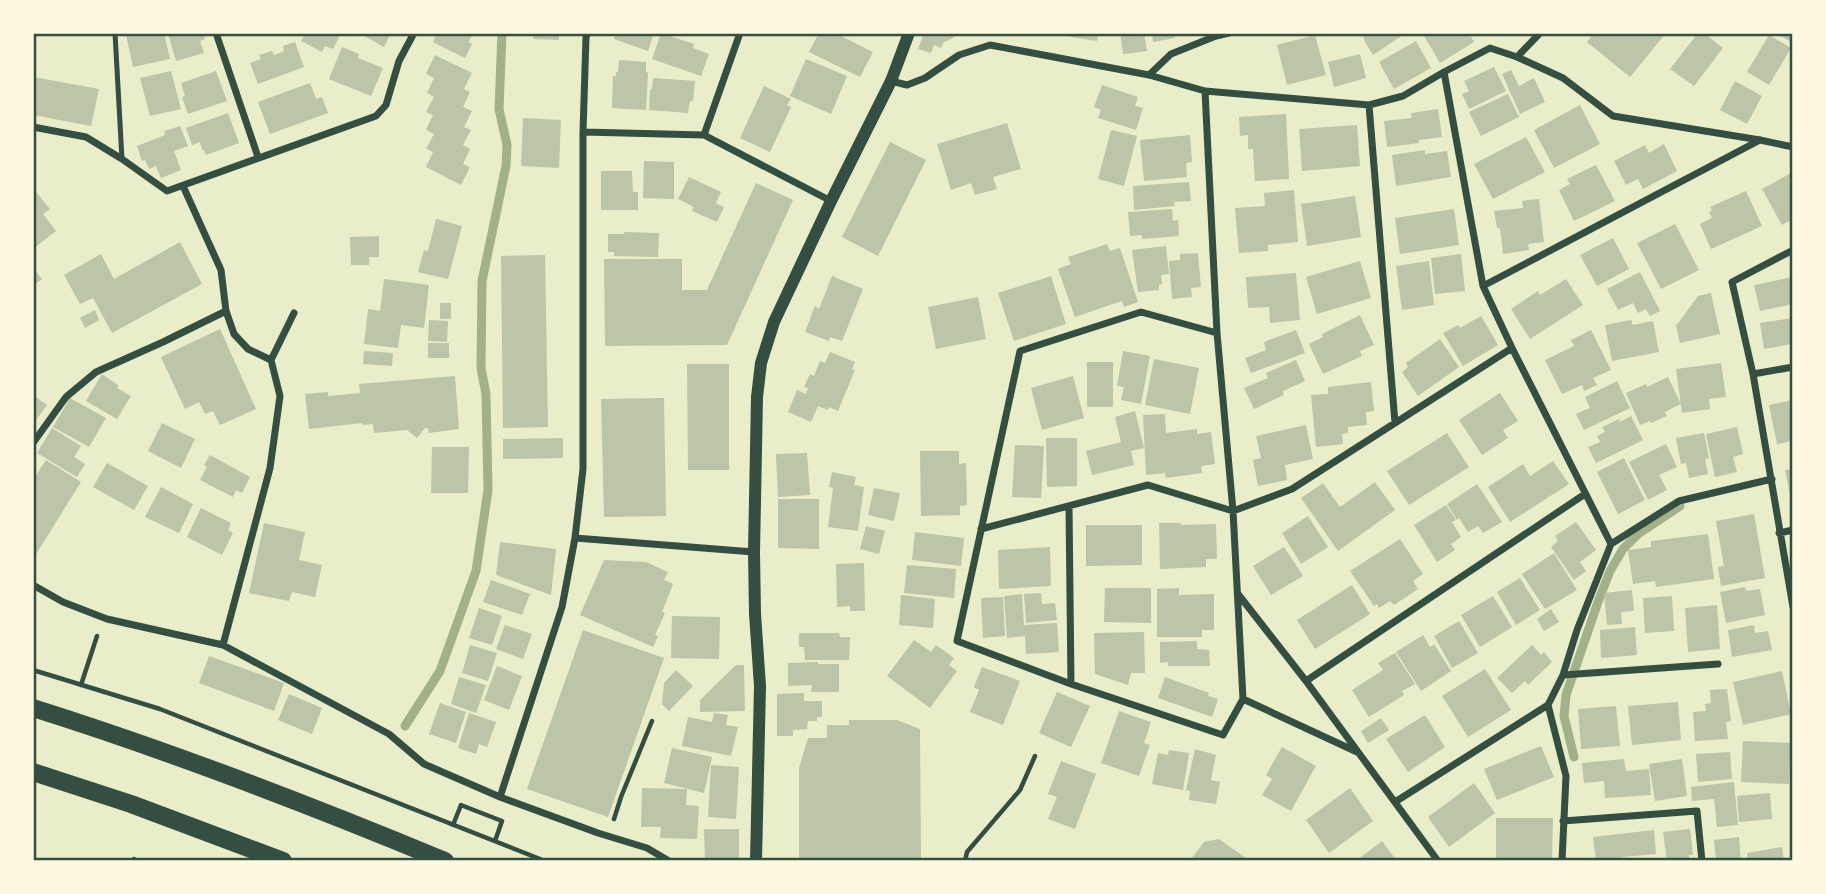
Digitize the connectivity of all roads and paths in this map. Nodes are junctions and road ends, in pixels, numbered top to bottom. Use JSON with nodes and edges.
{"nodes":[{"id":1,"x":115,"y":33,"type":"edge"},
{"id":2,"x":216,"y":33,"type":"edge"},
{"id":3,"x":414,"y":33,"type":"edge"},
{"id":4,"x":588,"y":33,"type":"edge"},
{"id":5,"x":740,"y":33,"type":"edge"},
{"id":6,"x":909,"y":33,"type":"edge"},
{"id":7,"x":1228,"y":33,"type":"edge"},
{"id":8,"x":1540,"y":33,"type":"edge"},
{"id":9,"x":1517,"y":57,"type":"junction"},
{"id":10,"x":1444,"y":72,"type":"junction"},
{"id":11,"x":1149,"y":75,"type":"junction"},
{"id":12,"x":891,"y":81,"type":"junction"},
{"id":13,"x":1205,"y":91,"type":"junction"},
{"id":14,"x":1369,"y":106,"type":"junction"},
{"id":15,"x":33,"y":127,"type":"edge"},
{"id":16,"x":583,"y":132,"type":"junction"},
{"id":17,"x":704,"y":135,"type":"junction"},
{"id":18,"x":1760,"y":140,"type":"junction"},
{"id":19,"x":1793,"y":147,"type":"edge"},
{"id":20,"x":258,"y":157,"type":"junction"},
{"id":21,"x":122,"y":159,"type":"junction"},
{"id":22,"x":183,"y":186,"type":"junction"},
{"id":23,"x":831,"y":201,"type":"junction"},
{"id":24,"x":1793,"y":250,"type":"edge"},
{"id":25,"x":1483,"y":286,"type":"junction"},
{"id":26,"x":226,"y":311,"type":"junction"},
{"id":27,"x":294,"y":313,"type":"dead end"},
{"id":28,"x":1217,"y":332,"type":"junction"},
{"id":29,"x":1511,"y":348,"type":"junction"},
{"id":30,"x":271,"y":360,"type":"junction"},
{"id":31,"x":1793,"y":367,"type":"edge"},
{"id":32,"x":1753,"y":374,"type":"junction"},
{"id":33,"x":1395,"y":423,"type":"junction"},
{"id":34,"x":33,"y":443,"type":"edge"},
{"id":35,"x":1772,"y":479,"type":"junction"},
{"id":36,"x":1585,"y":494,"type":"junction"},
{"id":37,"x":1069,"y":506,"type":"junction"},
{"id":38,"x":1233,"y":511,"type":"junction"},
{"id":39,"x":981,"y":529,"type":"junction"},
{"id":40,"x":1793,"y":530,"type":"edge"},
{"id":41,"x":1779,"y":533,"type":"junction"},
{"id":42,"x":575,"y":538,"type":"junction"},
{"id":43,"x":1611,"y":544,"type":"junction"},
{"id":44,"x":754,"y":552,"type":"junction"},
{"id":45,"x":33,"y":585,"type":"edge"},
{"id":46,"x":1238,"y":593,"type":"junction"},
{"id":47,"x":1793,"y":607,"type":"edge"},
{"id":48,"x":88,"y":633,"type":"dead end"},
{"id":49,"x":223,"y":645,"type":"junction"},
{"id":50,"x":1718,"y":664,"type":"dead end"},
{"id":51,"x":33,"y":670,"type":"edge"},
{"id":52,"x":1563,"y":675,"type":"junction"},
{"id":53,"x":1306,"y":681,"type":"junction"},
{"id":54,"x":1072,"y":684,"type":"junction"},
{"id":55,"x":81,"y":685,"type":"junction"},
{"id":56,"x":1243,"y":699,"type":"junction"},
{"id":57,"x":1548,"y":705,"type":"junction"},
{"id":58,"x":33,"y":708,"type":"edge"},
{"id":59,"x":652,"y":721,"type":"dead end"},
{"id":60,"x":1359,"y":752,"type":"junction"},
{"id":61,"x":1035,"y":757,"type":"dead end"},
{"id":62,"x":33,"y":772,"type":"edge"},
{"id":63,"x":500,"y":797,"type":"junction"},
{"id":64,"x":1395,"y":802,"type":"junction"},
{"id":65,"x":1563,"y":821,"type":"junction"},
{"id":66,"x":453,"y":825,"type":"junction"},
{"id":67,"x":609,"y":837,"type":"junction"},
{"id":68,"x":495,"y":841,"type":"junction"},
{"id":69,"x":283,"y":861,"type":"edge"},
{"id":70,"x":445,"y":861,"type":"edge"},
{"id":71,"x":545,"y":861,"type":"edge"},
{"id":72,"x":669,"y":861,"type":"edge"},
{"id":73,"x":756,"y":861,"type":"edge"},
{"id":74,"x":965,"y":861,"type":"edge"},
{"id":75,"x":1438,"y":861,"type":"edge"},
{"id":76,"x":1562,"y":861,"type":"edge"},
{"id":77,"x":1702,"y":861,"type":"edge"}],
"edges":[{"from":1,"to":21,"type":"lane"},
{"from":2,"to":20,"type":"street"},
{"from":3,"to":20,"type":"street"},
{"from":4,"to":16,"type":"street"},
{"from":5,"to":17,"type":"street"},
{"from":6,"to":12,"type":"street"},
{"from":7,"to":11,"type":"street"},
{"from":8,"to":9,"type":"street"},
{"from":9,"to":10,"type":"street"},
{"from":9,"to":18,"type":"street"},
{"from":10,"to":14,"type":"street"},
{"from":10,"to":25,"type":"street"},
{"from":11,"to":12,"type":"street"},
{"from":11,"to":13,"type":"street"},
{"from":12,"to":23,"type":"street"},
{"from":13,"to":14,"type":"street"},
{"from":13,"to":28,"type":"street"},
{"from":14,"to":33,"type":"street"},
{"from":15,"to":21,"type":"street"},
{"from":16,"to":17,"type":"street"},
{"from":16,"to":42,"type":"street"},
{"from":17,"to":23,"type":"street"},
{"from":18,"to":19,"type":"street"},
{"from":18,"to":25,"type":"street"},
{"from":20,"to":22,"type":"street"},
{"from":21,"to":22,"type":"street"},
{"from":22,"to":26,"type":"street"},
{"from":23,"to":44,"type":"street"},
{"from":24,"to":32,"type":"street"},
{"from":25,"to":29,"type":"street"},
{"from":26,"to":30,"type":"street"},
{"from":26,"to":34,"type":"street"},
{"from":27,"to":30,"type":"street"},
{"from":28,"to":38,"type":"street"},
{"from":28,"to":39,"type":"street"},
{"from":29,"to":33,"type":"street"},
{"from":29,"to":36,"type":"street"},
{"from":30,"to":49,"type":"street"},
{"from":31,"to":32,"type":"street"},
{"from":32,"to":35,"type":"street"},
{"from":33,"to":38,"type":"street"},
{"from":35,"to":41,"type":"street"},
{"from":35,"to":43,"type":"street"},
{"from":36,"to":43,"type":"street"},
{"from":36,"to":53,"type":"street"},
{"from":37,"to":38,"type":"street"},
{"from":37,"to":39,"type":"street"},
{"from":37,"to":54,"type":"street"},
{"from":38,"to":46,"type":"street"},
{"from":39,"to":54,"type":"street"},
{"from":40,"to":41,"type":"street"},
{"from":41,"to":47,"type":"street"},
{"from":42,"to":44,"type":"street"},
{"from":42,"to":63,"type":"street"},
{"from":43,"to":52,"type":"street"},
{"from":44,"to":73,"type":"street"},
{"from":45,"to":49,"type":"street"},
{"from":46,"to":53,"type":"street"},
{"from":46,"to":56,"type":"street"},
{"from":48,"to":55,"type":"path"},
{"from":49,"to":63,"type":"street"},
{"from":50,"to":52,"type":"street"},
{"from":51,"to":55,"type":"path"},
{"from":52,"to":57,"type":"street"},
{"from":53,"to":60,"type":"street"},
{"from":54,"to":56,"type":"street"},
{"from":55,"to":66,"type":"path"},
{"from":56,"to":60,"type":"street"},
{"from":57,"to":64,"type":"street"},
{"from":57,"to":65,"type":"street"},
{"from":58,"to":70,"type":"main road"},
{"from":59,"to":67,"type":"path"},
{"from":60,"to":64,"type":"street"},
{"from":61,"to":74,"type":"path"},
{"from":62,"to":69,"type":"main road"},
{"from":63,"to":67,"type":"street"},
{"from":64,"to":75,"type":"street"},
{"from":65,"to":76,"type":"street"},
{"from":65,"to":77,"type":"street"},
{"from":66,"to":68,"type":"path"},
{"from":66,"to":68,"type":"path"},
{"from":67,"to":72,"type":"street"},
{"from":68,"to":71,"type":"path"}]}
